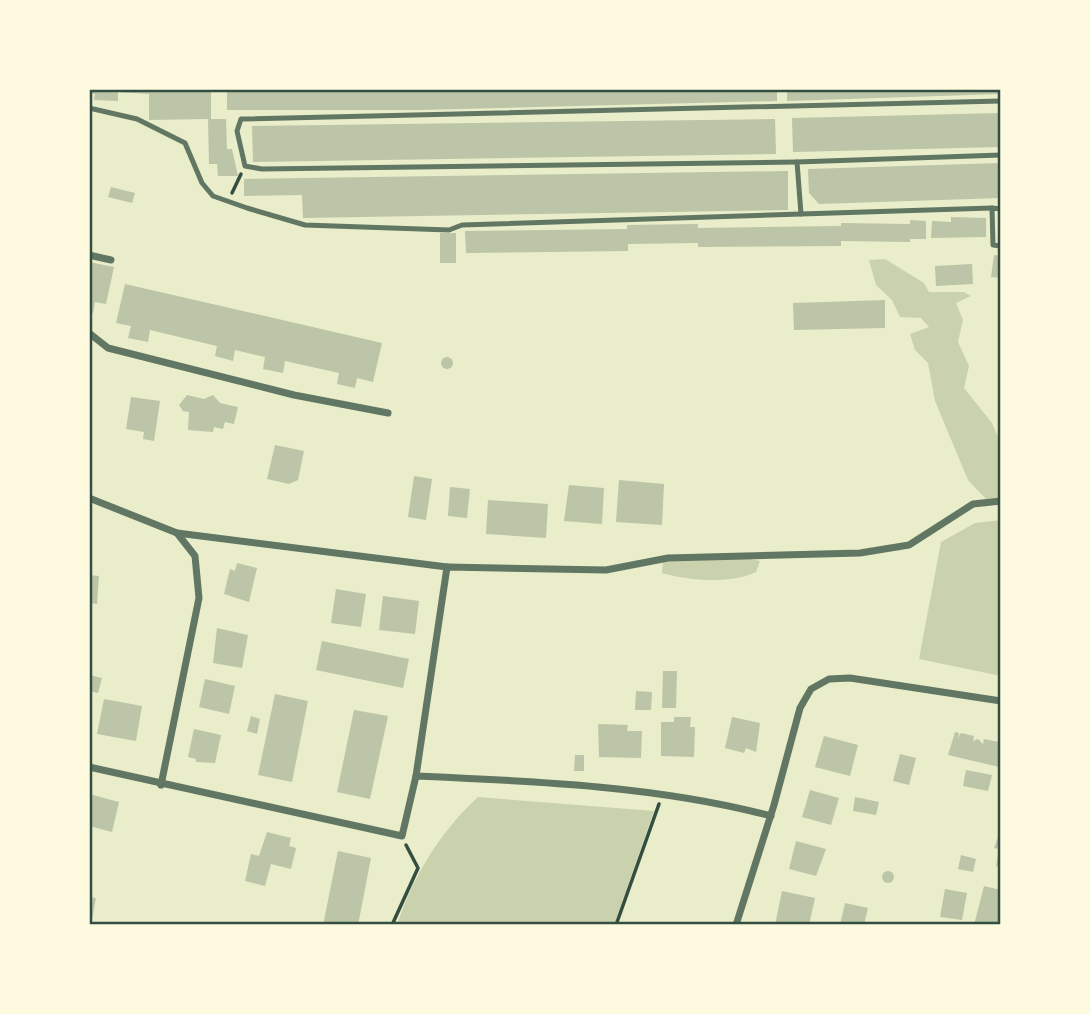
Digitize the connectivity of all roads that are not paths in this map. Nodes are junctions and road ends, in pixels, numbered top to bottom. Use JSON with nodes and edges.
{"nodes":[{"id":1,"x":1001,"y":101,"type":"edge"},
{"id":2,"x":89,"y":108,"type":"edge"},
{"id":3,"x":1001,"y":155,"type":"edge"},
{"id":4,"x":797,"y":162,"type":"junction"},
{"id":5,"x":992,"y":208,"type":"junction"},
{"id":6,"x":1001,"y":209,"type":"edge"},
{"id":7,"x":801,"y":214,"type":"junction"},
{"id":8,"x":1001,"y":246,"type":"edge"},
{"id":9,"x":89,"y":255,"type":"edge"},
{"id":10,"x":111,"y":260,"type":"dead end"},
{"id":11,"x":89,"y":333,"type":"edge"},
{"id":12,"x":388,"y":413,"type":"dead end"},
{"id":13,"x":89,"y":498,"type":"edge"},
{"id":14,"x":1001,"y":501,"type":"edge"},
{"id":15,"x":177,"y":533,"type":"junction"},
{"id":16,"x":447,"y":567,"type":"junction"},
{"id":17,"x":1001,"y":701,"type":"edge"},
{"id":18,"x":89,"y":767,"type":"edge"},
{"id":19,"x":416,"y":776,"type":"junction"},
{"id":20,"x":161,"y":785,"type":"junction"},
{"id":21,"x":771,"y":816,"type":"junction"},
{"id":22,"x":736,"y":925,"type":"edge"}],
"edges":[{"from":1,"to":4,"type":"lane"},
{"from":2,"to":7,"type":"lane"},
{"from":3,"to":4,"type":"lane"},
{"from":4,"to":7,"type":"lane"},
{"from":5,"to":6,"type":"lane"},
{"from":5,"to":7,"type":"lane"},
{"from":5,"to":8,"type":"lane"},
{"from":9,"to":10,"type":"street"},
{"from":11,"to":12,"type":"street"},
{"from":13,"to":15,"type":"street"},
{"from":14,"to":16,"type":"street"},
{"from":15,"to":16,"type":"street"},
{"from":15,"to":20,"type":"street"},
{"from":16,"to":19,"type":"street"},
{"from":17,"to":21,"type":"street"},
{"from":18,"to":20,"type":"street"},
{"from":19,"to":20,"type":"street"},
{"from":19,"to":21,"type":"street"},
{"from":21,"to":22,"type":"street"}]}
